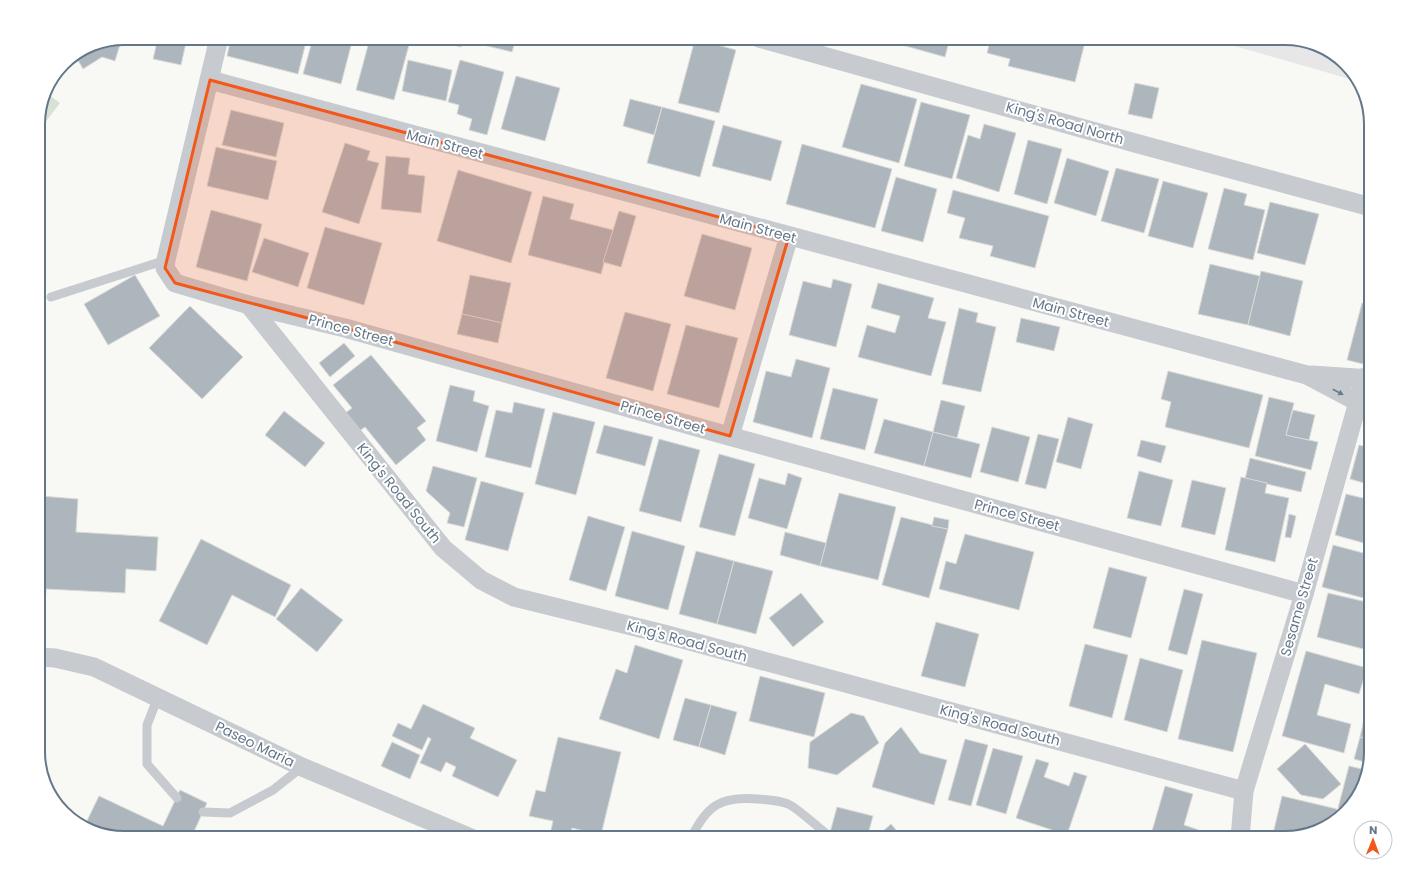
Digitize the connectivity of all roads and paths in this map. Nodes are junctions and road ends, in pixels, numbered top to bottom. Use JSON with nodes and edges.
{"nodes":[{"id":1,"x":218,"y":45,"type":"edge"},
{"id":2,"x":784,"y":45,"type":"edge"},
{"id":3,"x":210,"y":80,"type":"junction"},
{"id":4,"x":1364,"y":205,"type":"edge"},
{"id":5,"x":789,"y":236,"type":"junction"},
{"id":6,"x":166,"y":260,"type":"junction"},
{"id":7,"x":51,"y":297,"type":"dead end"},
{"id":8,"x":249,"y":305,"type":"junction"},
{"id":9,"x":1307,"y":375,"type":"junction"},
{"id":10,"x":1364,"y":378,"type":"edge"},
{"id":11,"x":1364,"y":404,"type":"edge"},
{"id":12,"x":730,"y":436,"type":"junction"},
{"id":13,"x":1304,"y":594,"type":"junction"},
{"id":14,"x":45,"y":657,"type":"edge"},
{"id":15,"x":158,"y":697,"type":"junction"},
{"id":16,"x":302,"y":767,"type":"junction"},
{"id":17,"x":1244,"y":791,"type":"junction"},
{"id":18,"x":177,"y":798,"type":"dead end"},
{"id":19,"x":203,"y":812,"type":"dead end"},
{"id":20,"x":454,"y":831,"type":"edge"},
{"id":21,"x":694,"y":831,"type":"edge"},
{"id":22,"x":821,"y":831,"type":"edge"},
{"id":23,"x":1241,"y":831,"type":"edge"}],
"edges":[{"from":1,"to":3,"type":"street"},
{"from":2,"to":4,"type":"street","name":"King's Road North"},
{"from":3,"to":5,"type":"street","name":"Main Street"},
{"from":3,"to":6,"type":"street"},
{"from":5,"to":9,"type":"street","name":"Main Street"},
{"from":5,"to":12,"type":"street"},
{"from":6,"to":7,"type":"lane"},
{"from":6,"to":8,"type":"street","name":"Prince Street"},
{"from":8,"to":12,"type":"street","name":"Prince Street"},
{"from":8,"to":17,"type":"street","name":"King's Road South"},
{"from":9,"to":10,"type":"street","name":"Main Street"},
{"from":9,"to":11,"type":"street","name":"Main Street","one_way":true},
{"from":11,"to":13,"type":"street","name":"Sesame Street"},
{"from":12,"to":13,"type":"street","name":"Prince Street"},
{"from":13,"to":17,"type":"street","name":"Sesame Street"},
{"from":14,"to":15,"type":"street","name":"Paseo Maria"},
{"from":15,"to":16,"type":"street","name":"Paseo Maria"},
{"from":15,"to":18,"type":"lane"},
{"from":16,"to":19,"type":"lane"},
{"from":16,"to":20,"type":"street","name":"Paseo Maria"},
{"from":17,"to":23,"type":"street","name":"Sesame Street"},
{"from":21,"to":22,"type":"lane"}]}
